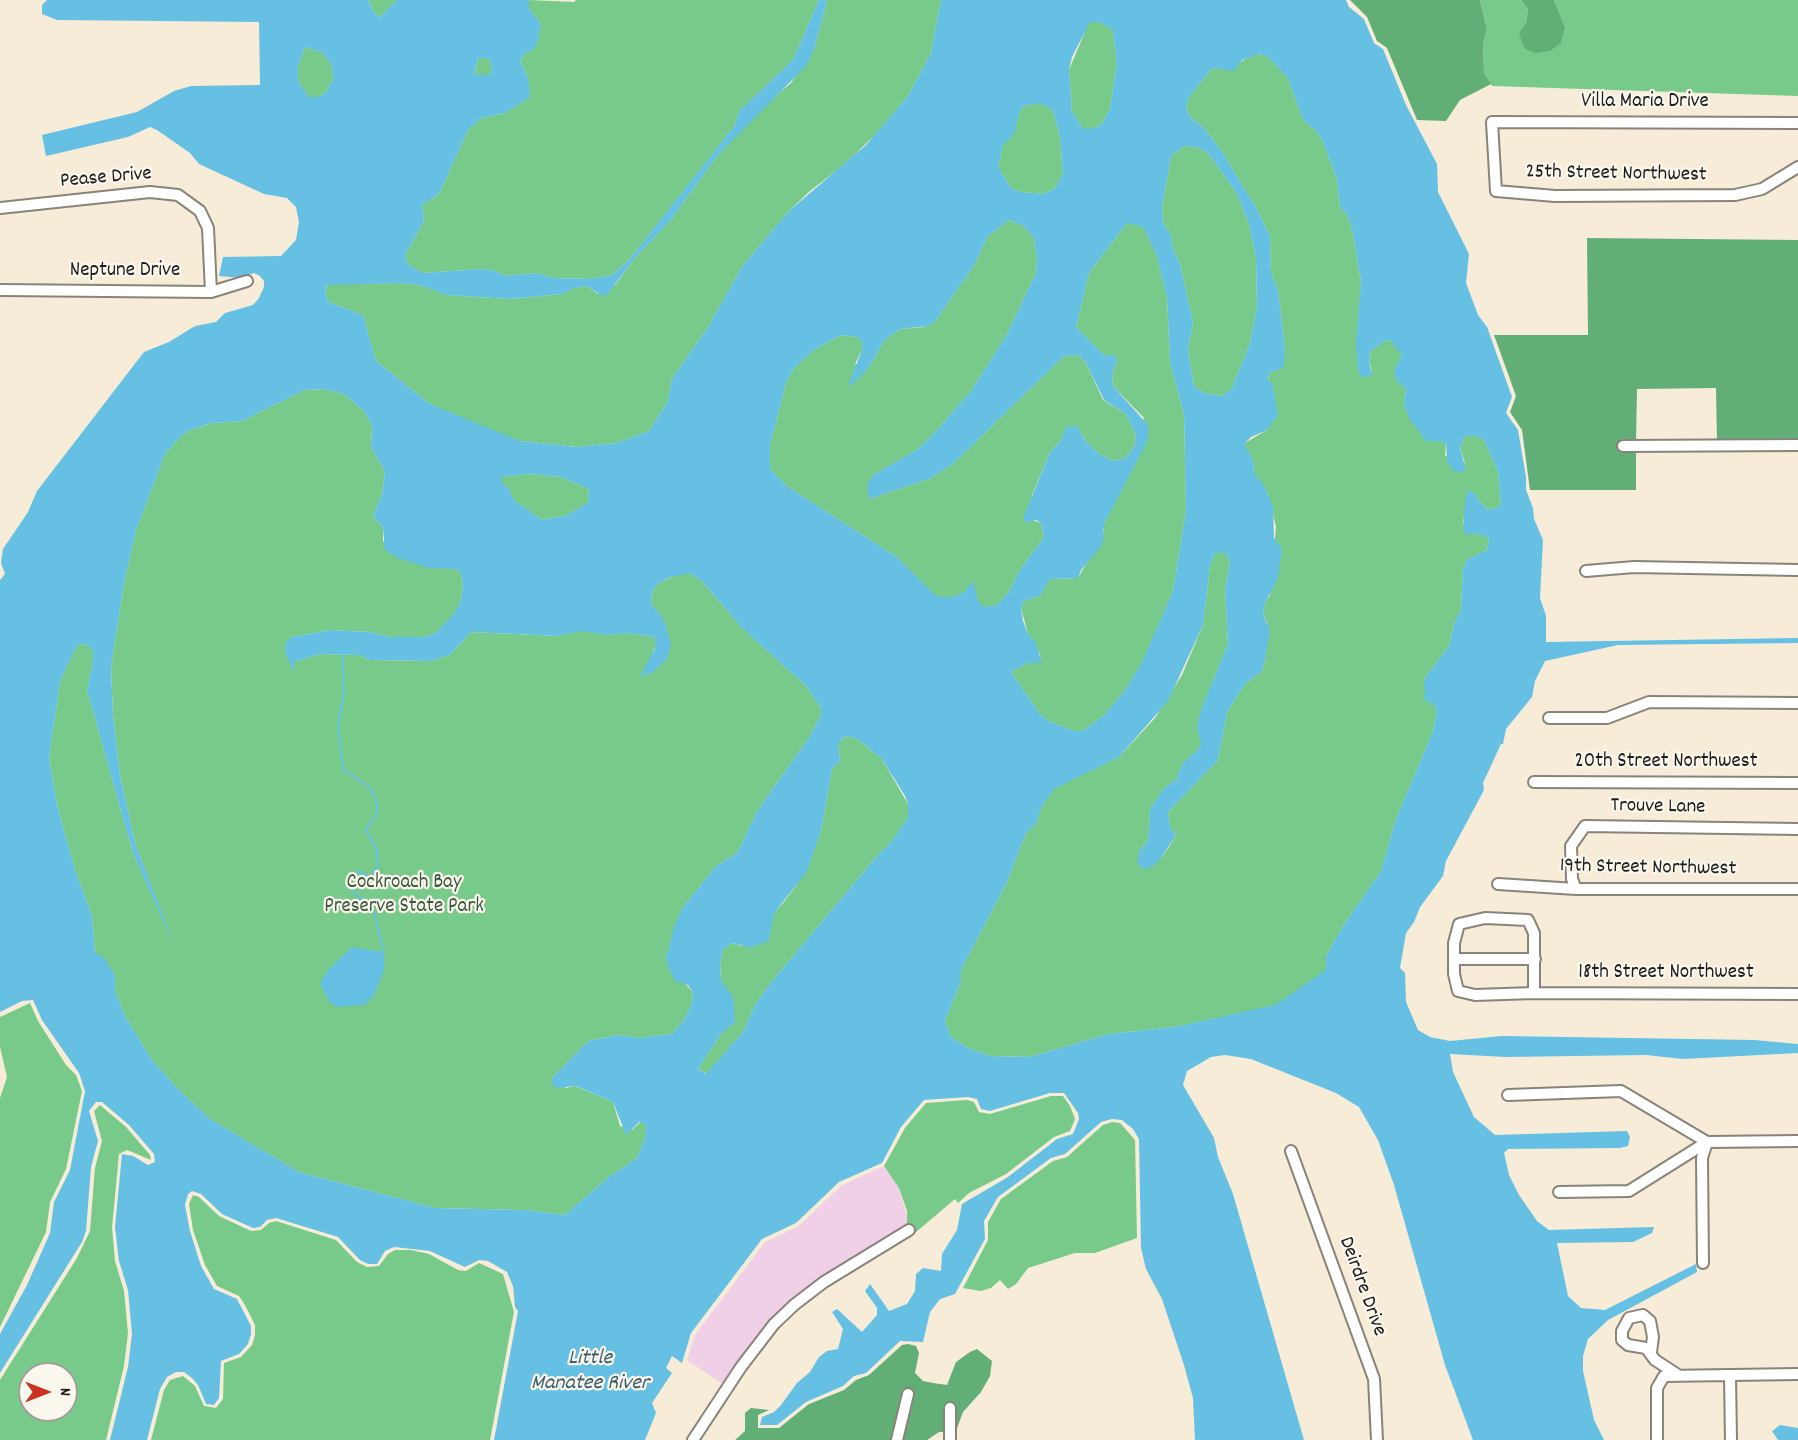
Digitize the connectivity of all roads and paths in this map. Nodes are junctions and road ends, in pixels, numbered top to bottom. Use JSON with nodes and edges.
{"nodes":[{"id":1,"x":1492,"y":122,"type":"joint"},
{"id":2,"x":1798,"y":123,"type":"edge"},
{"id":3,"x":1798,"y":167,"type":"edge"},
{"id":4,"x":0,"y":208,"type":"edge"},
{"id":5,"x":247,"y":281,"type":"dead end"},
{"id":6,"x":0,"y":290,"type":"edge"},
{"id":7,"x":211,"y":292,"type":"junction"},
{"id":8,"x":1798,"y":445,"type":"edge"},
{"id":9,"x":1623,"y":446,"type":"dead end"},
{"id":10,"x":1798,"y":570,"type":"edge"},
{"id":11,"x":1586,"y":571,"type":"dead end"},
{"id":12,"x":1798,"y":703,"type":"edge"},
{"id":13,"x":1549,"y":718,"type":"dead end"},
{"id":14,"x":1534,"y":782,"type":"dead end"},
{"id":15,"x":1798,"y":783,"type":"edge"},
{"id":16,"x":1798,"y":829,"type":"edge"},
{"id":17,"x":1498,"y":884,"type":"dead end"},
{"id":18,"x":1576,"y":889,"type":"junction"},
{"id":19,"x":1798,"y":889,"type":"edge"},
{"id":20,"x":1454,"y":959,"type":"junction"},
{"id":21,"x":1535,"y":959,"type":"junction"},
{"id":22,"x":1534,"y":993,"type":"junction"},
{"id":23,"x":1798,"y":994,"type":"edge"},
{"id":24,"x":1508,"y":1095,"type":"dead end"},
{"id":25,"x":1798,"y":1141,"type":"edge"},
{"id":26,"x":1707,"y":1142,"type":"junction"},
{"id":27,"x":1291,"y":1151,"type":"dead end"},
{"id":28,"x":1559,"y":1192,"type":"dead end"},
{"id":29,"x":909,"y":1230,"type":"dead end"},
{"id":30,"x":1703,"y":1263,"type":"dead end"},
{"id":31,"x":1651,"y":1352,"type":"junction"},
{"id":32,"x":1798,"y":1374,"type":"edge"},
{"id":33,"x":1678,"y":1375,"type":"junction"},
{"id":34,"x":1730,"y":1376,"type":"junction"},
{"id":35,"x":908,"y":1395,"type":"dead end"},
{"id":36,"x":950,"y":1408,"type":"dead end"},
{"id":37,"x":693,"y":1440,"type":"edge"},
{"id":38,"x":897,"y":1440,"type":"edge"},
{"id":39,"x":950,"y":1440,"type":"edge"},
{"id":40,"x":1377,"y":1440,"type":"edge"},
{"id":41,"x":1657,"y":1440,"type":"edge"},
{"id":42,"x":1731,"y":1440,"type":"edge"}],
"edges":[{"from":1,"to":2,"type":"street","name":"Villa Maria Drive"},
{"from":1,"to":3,"type":"street","name":"25th Street Northwest"},
{"from":4,"to":7,"type":"street","name":"Pease Drive"},
{"from":5,"to":7,"type":"street","name":"Neptune Drive"},
{"from":6,"to":7,"type":"street","name":"Neptune Drive"},
{"from":8,"to":9,"type":"street"},
{"from":10,"to":11,"type":"street"},
{"from":12,"to":13,"type":"street"},
{"from":14,"to":15,"type":"street","name":"20th Street Northwest"},
{"from":16,"to":18,"type":"street","name":"Trouve Lane"},
{"from":17,"to":18,"type":"street","name":"19th Street Northwest"},
{"from":18,"to":19,"type":"street","name":"19th Street Northwest"},
{"from":20,"to":21,"type":"street"},
{"from":20,"to":21,"type":"street"},
{"from":20,"to":22,"type":"street","name":"18th Street Northwest"},
{"from":21,"to":22,"type":"street"},
{"from":22,"to":23,"type":"street","name":"18th Street Northwest"},
{"from":24,"to":26,"type":"street"},
{"from":25,"to":26,"type":"street"},
{"from":26,"to":28,"type":"street"},
{"from":26,"to":30,"type":"street"},
{"from":27,"to":40,"type":"street","name":"Deirdre Drive"},
{"from":29,"to":37,"type":"street"},
{"from":31,"to":31,"type":"street"},
{"from":31,"to":33,"type":"street"},
{"from":32,"to":34,"type":"street"},
{"from":33,"to":34,"type":"street"},
{"from":33,"to":41,"type":"street"},
{"from":34,"to":42,"type":"street"},
{"from":35,"to":38,"type":"street"},
{"from":36,"to":39,"type":"street"}]}
